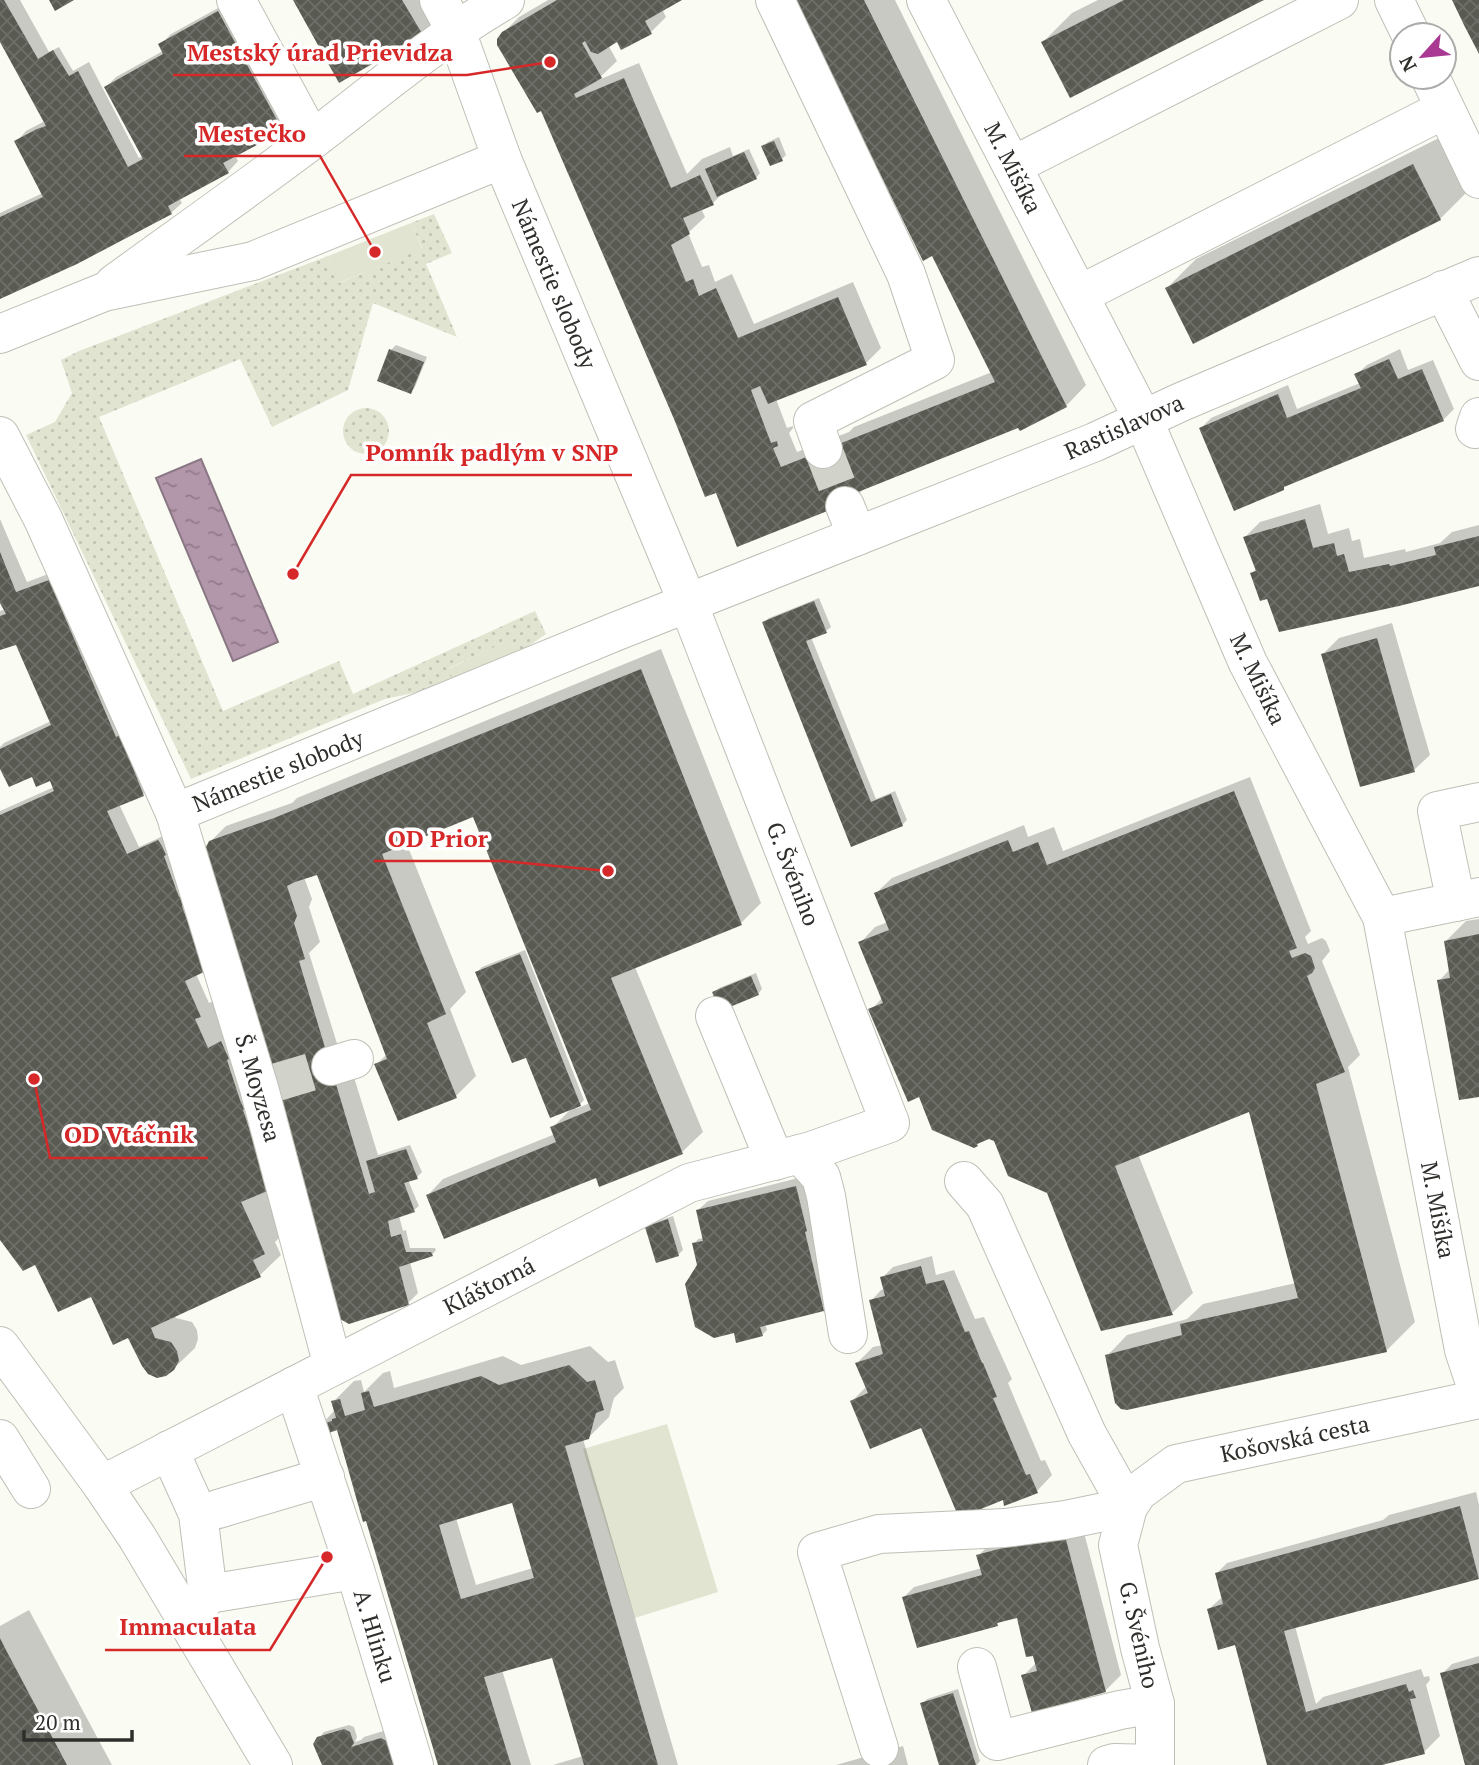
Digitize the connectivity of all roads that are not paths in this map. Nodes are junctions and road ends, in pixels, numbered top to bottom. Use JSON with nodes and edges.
{"nodes":[{"id":1,"x":236,"y":0,"type":"edge"},
{"id":2,"x":505,"y":0,"type":"edge"},
{"id":3,"x":775,"y":0,"type":"edge"},
{"id":4,"x":926,"y":0,"type":"edge"},
{"id":5,"x":1339,"y":0,"type":"edge"},
{"id":6,"x":1394,"y":0,"type":"edge"},
{"id":7,"x":447,"y":15,"type":"edge"},
{"id":8,"x":1404,"y":21,"type":"edge"},
{"id":9,"x":1438,"y":93,"type":"edge"},
{"id":10,"x":312,"y":140,"type":"junction"},
{"id":11,"x":502,"y":159,"type":"junction"},
{"id":12,"x":1012,"y":166,"type":"junction"},
{"id":13,"x":1479,"y":179,"type":"edge"},
{"id":14,"x":1479,"y":276,"type":"edge"},
{"id":15,"x":1443,"y":290,"type":"junction"},
{"id":16,"x":104,"y":292,"type":"junction"},
{"id":17,"x":1079,"y":295,"type":"junction"},
{"id":18,"x":0,"y":334,"type":"edge"},
{"id":19,"x":1479,"y":361,"type":"edge"},
{"id":20,"x":1143,"y":419,"type":"junction"},
{"id":21,"x":0,"y":436,"type":"edge"},
{"id":22,"x":823,"y":449,"type":"tunnel mouth"},
{"id":23,"x":766,"y":572,"type":"joint"},
{"id":24,"x":692,"y":614,"type":"junction"},
{"id":25,"x":1479,"y":802,"type":"edge"},
{"id":26,"x":175,"y":813,"type":"junction"},
{"id":27,"x":1467,"y":899,"type":"edge"},
{"id":28,"x":1382,"y":917,"type":"junction"},
{"id":29,"x":715,"y":1016,"type":"dead end"},
{"id":30,"x":890,"y":1123,"type":"joint"},
{"id":31,"x":795,"y":1155,"type":"junction"},
{"id":32,"x":964,"y":1181,"type":"dead end"},
{"id":33,"x":848,"y":1334,"type":"dead end"},
{"id":34,"x":0,"y":1346,"type":"edge"},
{"id":35,"x":333,"y":1366,"type":"junction"},
{"id":36,"x":294,"y":1386,"type":"junction"},
{"id":37,"x":11,"y":1387,"type":"edge"},
{"id":38,"x":1479,"y":1397,"type":"edge"},
{"id":39,"x":0,"y":1439,"type":"edge"},
{"id":40,"x":169,"y":1450,"type":"junction"},
{"id":41,"x":325,"y":1476,"type":"junction"},
{"id":42,"x":102,"y":1485,"type":"junction"},
{"id":43,"x":31,"y":1489,"type":"dead end"},
{"id":44,"x":1128,"y":1507,"type":"junction"},
{"id":45,"x":218,"y":1509,"type":"dead end"},
{"id":46,"x":355,"y":1570,"type":"junction"},
{"id":47,"x":198,"y":1608,"type":"junction"},
{"id":48,"x":977,"y":1667,"type":"dead end"},
{"id":49,"x":1155,"y":1704,"type":"junction"},
{"id":50,"x":879,"y":1748,"type":"dead end"},
{"id":51,"x":273,"y":1765,"type":"edge"},
{"id":52,"x":414,"y":1765,"type":"edge"},
{"id":53,"x":1107,"y":1765,"type":"edge"},
{"id":54,"x":1155,"y":1765,"type":"edge"},
{"id":55,"x":1172,"y":1765,"type":"edge"}],
"edges":[{"from":1,"to":10,"type":"street"},
{"from":2,"to":7,"type":"street"},
{"from":3,"to":22,"type":"street"},
{"from":4,"to":12,"type":"street","name":"M. Mišíka"},
{"from":5,"to":12,"type":"street"},
{"from":6,"to":8,"type":"street"},
{"from":7,"to":10,"type":"street"},
{"from":7,"to":11,"type":"street","name":"Námestie slobody"},
{"from":9,"to":13,"type":"street"},
{"from":9,"to":17,"type":"street"},
{"from":10,"to":16,"type":"street"},
{"from":11,"to":16,"type":"street"},
{"from":11,"to":24,"type":"street","name":"Námestie slobody"},
{"from":12,"to":17,"type":"street","name":"M. Mišíka"},
{"from":14,"to":15,"type":"street","name":"Rastislavova"},
{"from":15,"to":19,"type":"street"},
{"from":15,"to":20,"type":"street","name":"Rastislavova"},
{"from":16,"to":18,"type":"street"},
{"from":17,"to":20,"type":"street","name":"M. Mišíka"},
{"from":20,"to":23,"type":"street","name":"Rastislavova"},
{"from":20,"to":28,"type":"street","name":"M. Mišíka"},
{"from":21,"to":26,"type":"street","name":"Námestie slobody"},
{"from":23,"to":24,"type":"street","name":"Námestie slobody"},
{"from":24,"to":26,"type":"street","name":"Námestie slobody"},
{"from":24,"to":30,"type":"street","name":"G. Švéniho"},
{"from":25,"to":27,"type":"street"},
{"from":26,"to":35,"type":"street","name":"Š. Moyzesa"},
{"from":27,"to":28,"type":"street"},
{"from":28,"to":38,"type":"street","name":"M. Mišíka"},
{"from":29,"to":31,"type":"street"},
{"from":30,"to":31,"type":"street","name":"Kláštorná"},
{"from":31,"to":33,"type":"street"},
{"from":31,"to":35,"type":"street","name":"Kláštorná"},
{"from":32,"to":44,"type":"street"},
{"from":34,"to":37,"type":"street"},
{"from":35,"to":36,"type":"street","name":"Kláštorná"},
{"from":36,"to":40,"type":"street","name":"Kláštorná"},
{"from":36,"to":41,"type":"street"},
{"from":37,"to":42,"type":"street"},
{"from":38,"to":44,"type":"street","name":"Košovská cesta"},
{"from":39,"to":43,"type":"street"},
{"from":40,"to":42,"type":"street","name":"Kláštorná"},
{"from":40,"to":47,"type":"street"},
{"from":41,"to":45,"type":"street"},
{"from":41,"to":46,"type":"street"},
{"from":42,"to":47,"type":"street"},
{"from":44,"to":49,"type":"street","name":"G. Švéniho"},
{"from":44,"to":50,"type":"street"},
{"from":46,"to":47,"type":"street","name":"A. Hlinku"},
{"from":46,"to":52,"type":"street","name":"A. Hlinku"},
{"from":47,"to":51,"type":"street"},
{"from":48,"to":49,"type":"street"},
{"from":49,"to":54,"type":"street","name":"G. Švéniho"},
{"from":49,"to":55,"type":"street"},
{"from":53,"to":54,"type":"street"}]}
